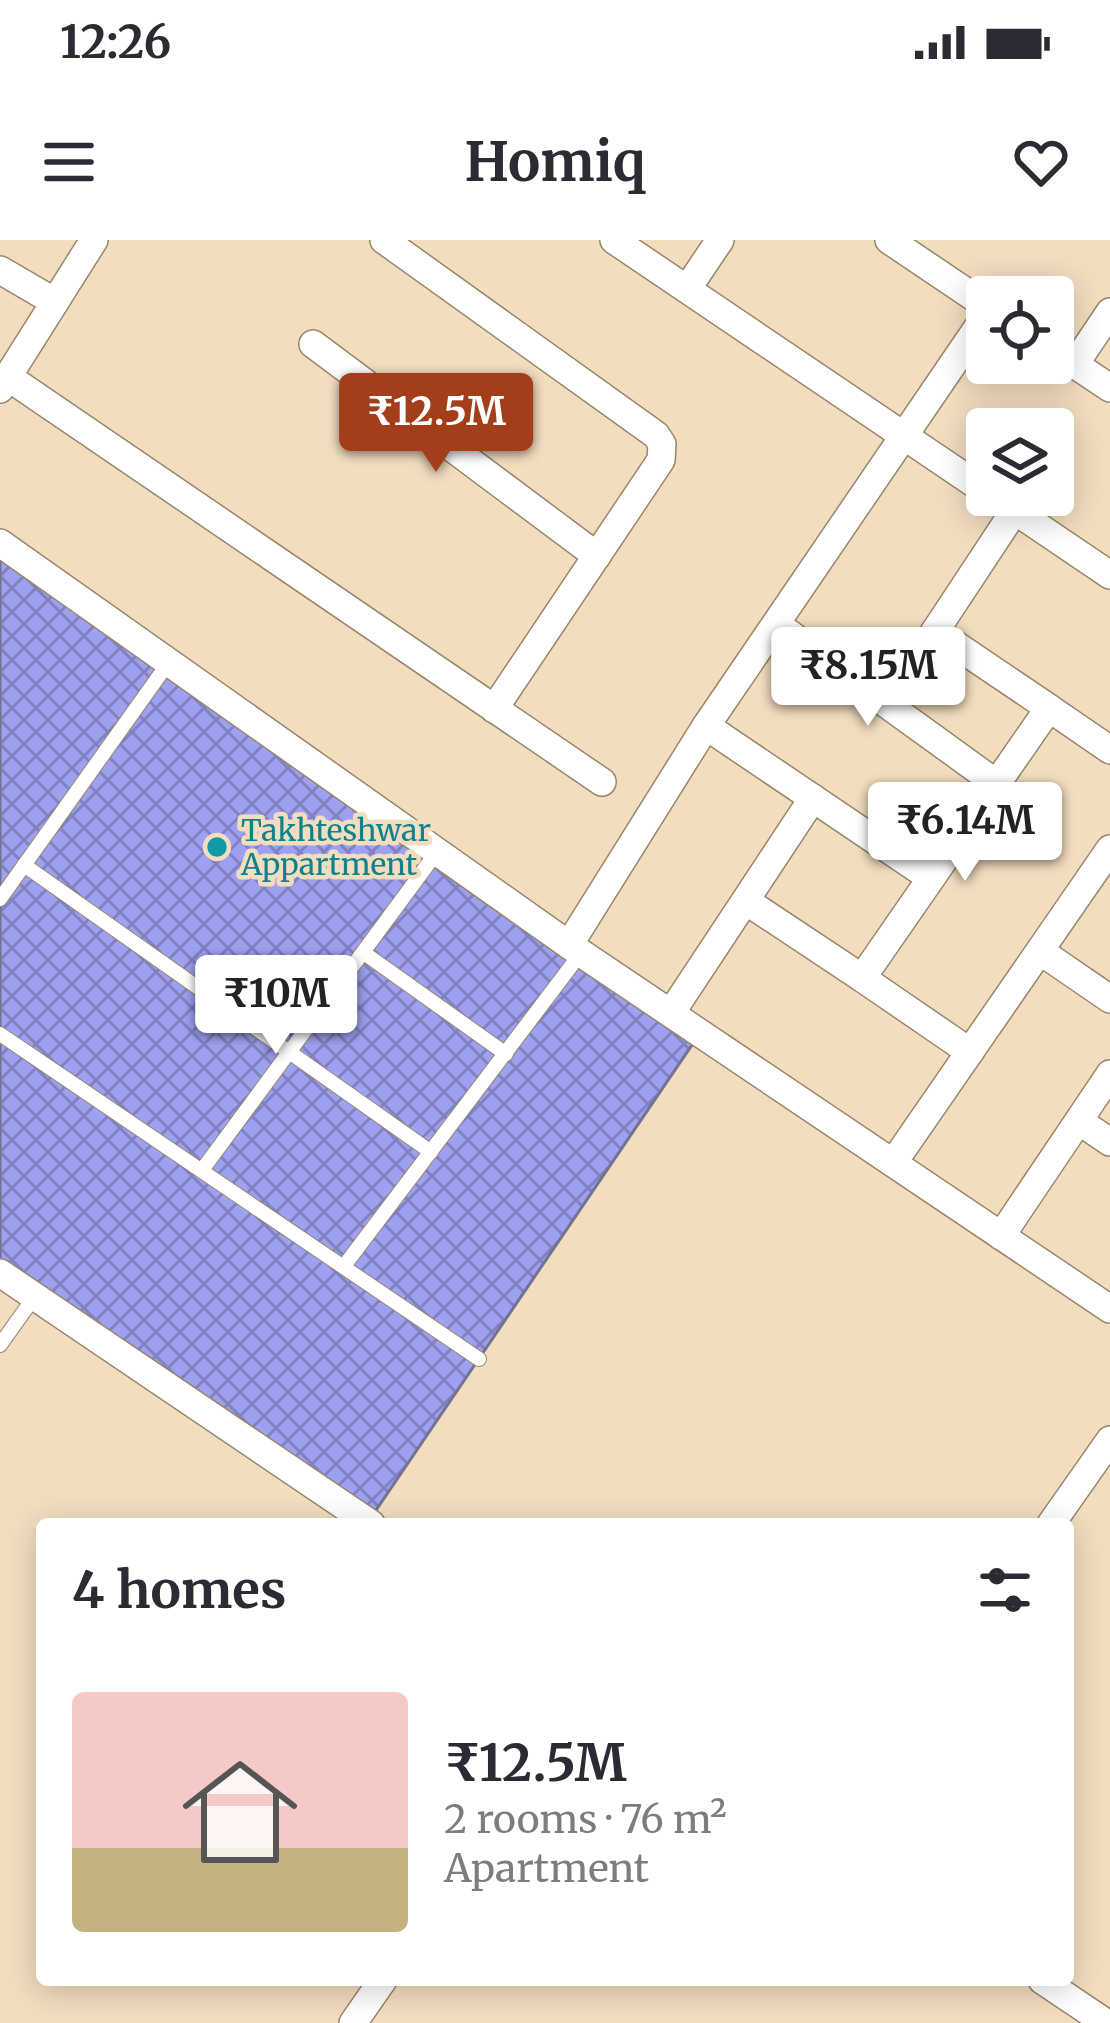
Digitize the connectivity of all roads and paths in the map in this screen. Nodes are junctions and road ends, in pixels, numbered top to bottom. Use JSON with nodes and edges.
{"nodes":[{"id":1,"x":94,"y":240,"type":"edge"},
{"id":2,"x":384,"y":240,"type":"edge"},
{"id":3,"x":614,"y":240,"type":"edge"},
{"id":4,"x":720,"y":240,"type":"edge"},
{"id":5,"x":903,"y":244,"type":"edge"},
{"id":6,"x":0,"y":270,"type":"edge"},
{"id":7,"x":687,"y":289,"type":"junction"},
{"id":8,"x":966,"y":294,"type":"edge"},
{"id":9,"x":55,"y":302,"type":"junction"},
{"id":10,"x":1110,"y":312,"type":"edge"},
{"id":11,"x":966,"y":342,"type":"edge"},
{"id":12,"x":314,"y":344,"type":"dead end"},
{"id":13,"x":1074,"y":347,"type":"edge"},
{"id":14,"x":1074,"y":364,"type":"edge"},
{"id":15,"x":4,"y":383,"type":"edge"},
{"id":16,"x":1110,"y":388,"type":"edge"},
{"id":17,"x":904,"y":436,"type":"junction"},
{"id":18,"x":966,"y":478,"type":"edge"},
{"id":19,"x":990,"y":516,"type":"edge"},
{"id":20,"x":1023,"y":516,"type":"edge"},
{"id":21,"x":0,"y":543,"type":"edge"},
{"id":22,"x":597,"y":556,"type":"junction"},
{"id":23,"x":1110,"y":575,"type":"edge"},
{"id":24,"x":776,"y":624,"type":"junction"},
{"id":25,"x":935,"y":631,"type":"junction"},
{"id":26,"x":169,"y":662,"type":"junction"},
{"id":27,"x":887,"y":704,"type":"junction"},
{"id":28,"x":1049,"y":708,"type":"junction"},
{"id":29,"x":494,"y":709,"type":"junction"},
{"id":30,"x":706,"y":726,"type":"junction"},
{"id":31,"x":1110,"y":750,"type":"edge"},
{"id":32,"x":602,"y":782,"type":"dead end"},
{"id":33,"x":997,"y":784,"type":"junction"},
{"id":34,"x":813,"y":798,"type":"junction"},
{"id":35,"x":437,"y":852,"type":"junction"},
{"id":36,"x":1108,"y":856,"type":"edge"},
{"id":37,"x":25,"y":865,"type":"junction"},
{"id":38,"x":931,"y":878,"type":"junction"},
{"id":39,"x":0,"y":899,"type":"edge"},
{"id":40,"x":746,"y":901,"type":"junction"},
{"id":41,"x":575,"y":949,"type":"junction"},
{"id":42,"x":1040,"y":951,"type":"junction"},
{"id":43,"x":364,"y":953,"type":"junction"},
{"id":44,"x":862,"y":978,"type":"junction"},
{"id":45,"x":1110,"y":998,"type":"edge"},
{"id":46,"x":671,"y":1013,"type":"junction"},
{"id":47,"x":0,"y":1034,"type":"edge"},
{"id":48,"x":970,"y":1052,"type":"junction"},
{"id":49,"x":291,"y":1053,"type":"junction"},
{"id":50,"x":506,"y":1054,"type":"junction"},
{"id":51,"x":1110,"y":1074,"type":"edge"},
{"id":52,"x":1079,"y":1120,"type":"junction"},
{"id":53,"x":1110,"y":1142,"type":"edge"},
{"id":54,"x":431,"y":1151,"type":"junction"},
{"id":55,"x":893,"y":1163,"type":"junction"},
{"id":56,"x":202,"y":1171,"type":"junction"},
{"id":57,"x":1001,"y":1236,"type":"junction"},
{"id":58,"x":344,"y":1266,"type":"junction"},
{"id":59,"x":0,"y":1273,"type":"edge"},
{"id":60,"x":35,"y":1296,"type":"junction"},
{"id":61,"x":1110,"y":1309,"type":"edge"},
{"id":62,"x":0,"y":1346,"type":"edge"},
{"id":63,"x":479,"y":1359,"type":"dead end"},
{"id":64,"x":1110,"y":1440,"type":"edge"},
{"id":65,"x":362,"y":1518,"type":"edge"},
{"id":66,"x":1055,"y":1518,"type":"edge"},
{"id":67,"x":379,"y":1986,"type":"edge"},
{"id":68,"x":1051,"y":1986,"type":"edge"},
{"id":69,"x":353,"y":2023,"type":"edge"},
{"id":70,"x":1106,"y":2023,"type":"edge"}],
"edges":[{"from":1,"to":9,"type":"street"},
{"from":2,"to":22,"type":"street"},
{"from":3,"to":7,"type":"street"},
{"from":4,"to":7,"type":"street"},
{"from":5,"to":8,"type":"street"},
{"from":6,"to":9,"type":"street"},
{"from":7,"to":17,"type":"street"},
{"from":9,"to":15,"type":"street"},
{"from":10,"to":13,"type":"street"},
{"from":11,"to":17,"type":"street"},
{"from":12,"to":22,"type":"street"},
{"from":14,"to":16,"type":"street"},
{"from":15,"to":29,"type":"street"},
{"from":17,"to":18,"type":"street"},
{"from":17,"to":24,"type":"street"},
{"from":19,"to":25,"type":"street"},
{"from":20,"to":23,"type":"street"},
{"from":21,"to":26,"type":"street"},
{"from":22,"to":29,"type":"street"},
{"from":24,"to":27,"type":"street"},
{"from":24,"to":30,"type":"street"},
{"from":25,"to":27,"type":"street"},
{"from":25,"to":28,"type":"street"},
{"from":26,"to":35,"type":"street"},
{"from":26,"to":37,"type":"lane"},
{"from":27,"to":33,"type":"street"},
{"from":28,"to":31,"type":"street"},
{"from":28,"to":33,"type":"street"},
{"from":29,"to":32,"type":"street"},
{"from":30,"to":34,"type":"street"},
{"from":30,"to":41,"type":"street"},
{"from":33,"to":38,"type":"street"},
{"from":34,"to":38,"type":"street"},
{"from":34,"to":40,"type":"street"},
{"from":35,"to":41,"type":"street"},
{"from":35,"to":43,"type":"lane"},
{"from":36,"to":42,"type":"street"},
{"from":37,"to":39,"type":"lane"},
{"from":37,"to":49,"type":"lane"},
{"from":38,"to":44,"type":"street"},
{"from":40,"to":44,"type":"street"},
{"from":40,"to":46,"type":"street"},
{"from":41,"to":46,"type":"street"},
{"from":41,"to":50,"type":"lane"},
{"from":42,"to":45,"type":"street"},
{"from":42,"to":48,"type":"street"},
{"from":43,"to":49,"type":"lane"},
{"from":43,"to":50,"type":"lane"},
{"from":44,"to":48,"type":"street"},
{"from":46,"to":55,"type":"street"},
{"from":47,"to":56,"type":"lane"},
{"from":48,"to":55,"type":"street"},
{"from":49,"to":54,"type":"lane"},
{"from":49,"to":56,"type":"lane"},
{"from":50,"to":54,"type":"lane"},
{"from":51,"to":52,"type":"street"},
{"from":52,"to":53,"type":"street"},
{"from":52,"to":57,"type":"street"},
{"from":54,"to":58,"type":"lane"},
{"from":55,"to":57,"type":"street"},
{"from":56,"to":58,"type":"lane"},
{"from":57,"to":61,"type":"street"},
{"from":58,"to":63,"type":"lane"},
{"from":59,"to":60,"type":"street"},
{"from":60,"to":62,"type":"lane"},
{"from":60,"to":65,"type":"street"},
{"from":64,"to":66,"type":"street"},
{"from":67,"to":69,"type":"street"},
{"from":68,"to":70,"type":"street"}]}
